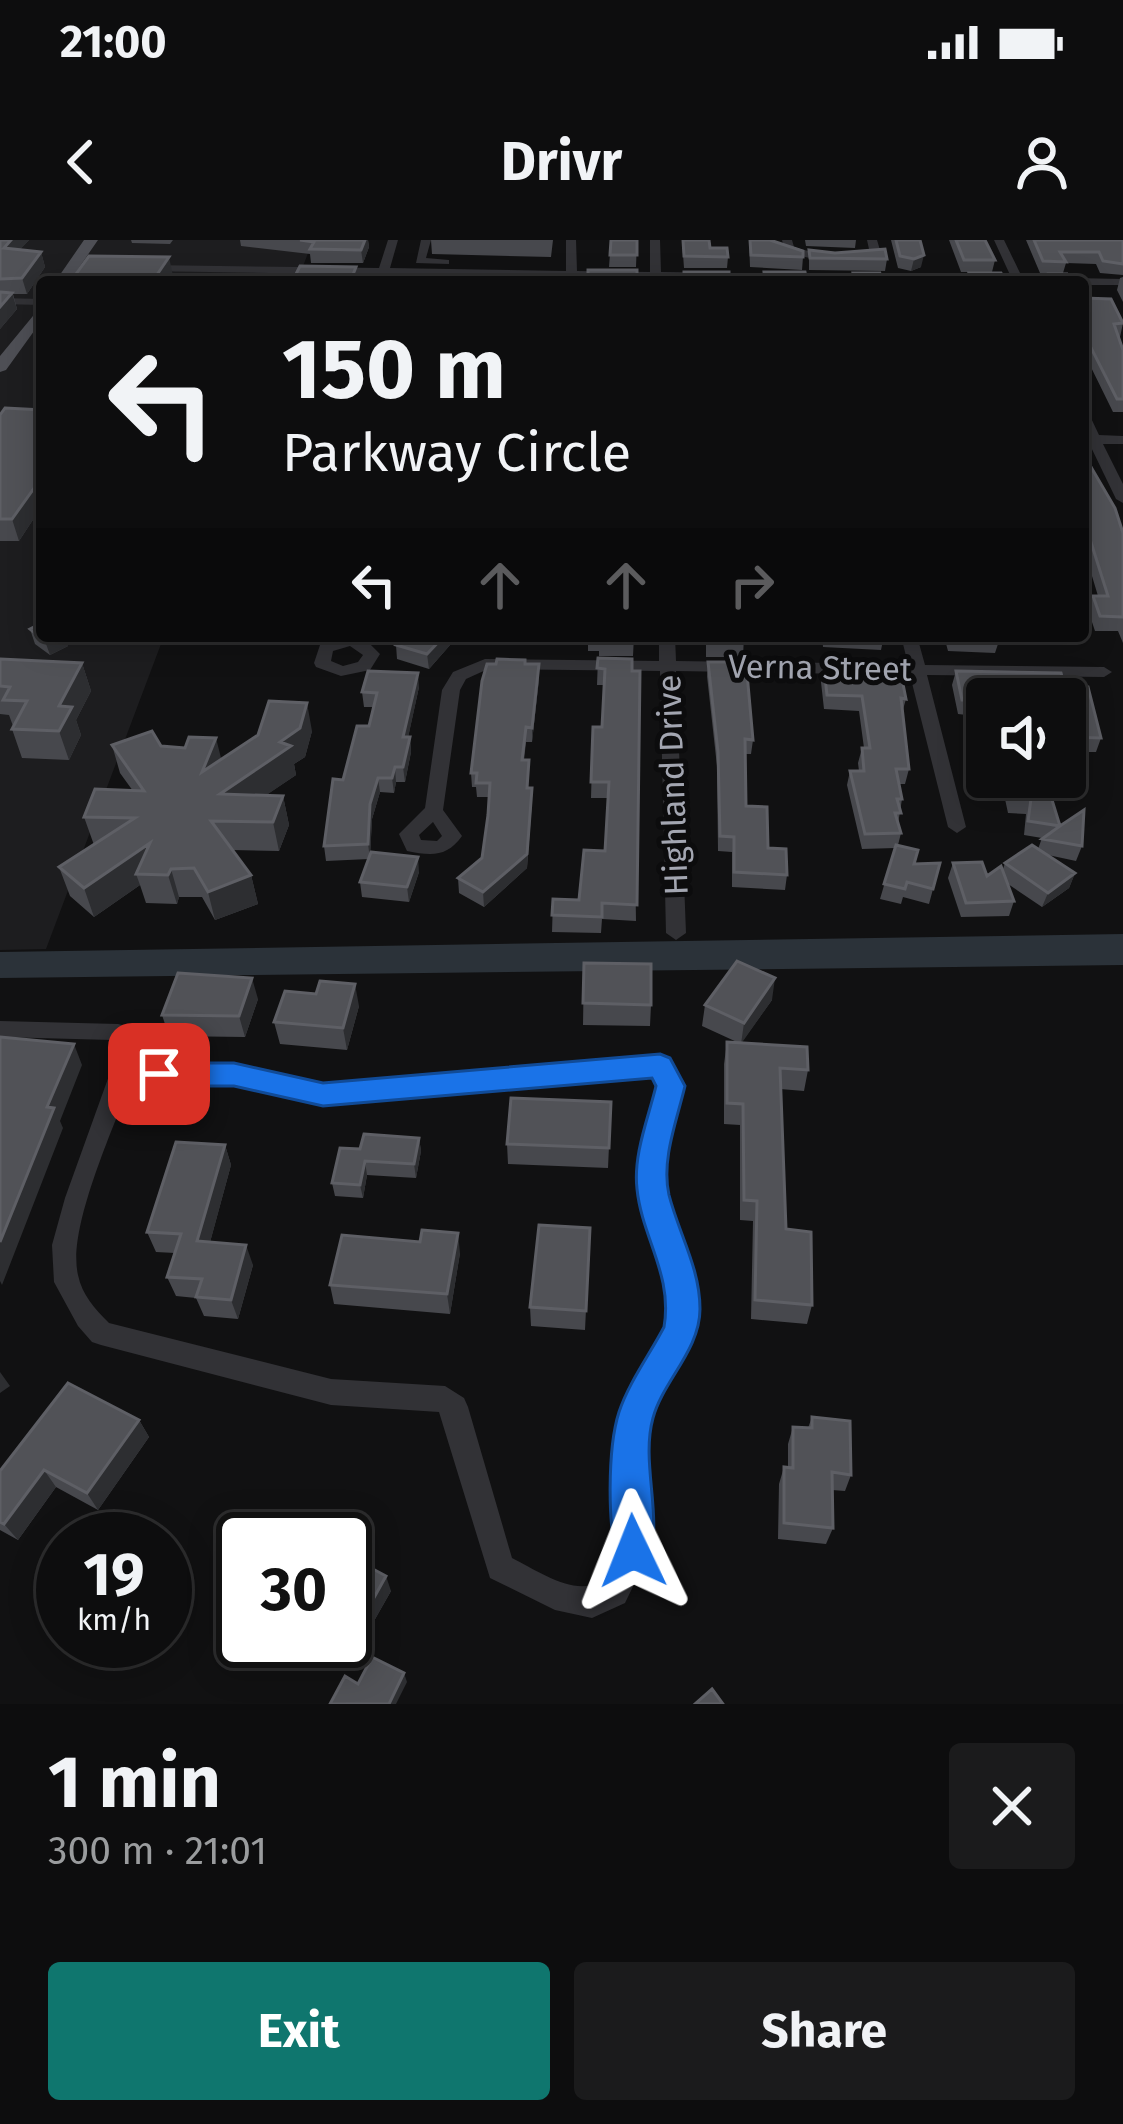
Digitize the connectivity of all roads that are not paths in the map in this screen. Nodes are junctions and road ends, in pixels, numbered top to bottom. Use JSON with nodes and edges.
{"nodes":[{"id":1,"x":91,"y":240,"type":"edge"},
{"id":2,"x":393,"y":240,"type":"edge"},
{"id":3,"x":426,"y":240,"type":"edge"},
{"id":4,"x":572,"y":240,"type":"edge"},
{"id":5,"x":655,"y":240,"type":"edge"},
{"id":6,"x":787,"y":240,"type":"edge"},
{"id":7,"x":872,"y":240,"type":"edge"},
{"id":8,"x":998,"y":240,"type":"edge"},
{"id":9,"x":72,"y":267,"type":"junction"},
{"id":10,"x":419,"y":267,"type":"junction"},
{"id":11,"x":95,"y":268,"type":"edge"},
{"id":12,"x":119,"y":268,"type":"edge"},
{"id":13,"x":572,"y":270,"type":"junction"},
{"id":14,"x":383,"y":272,"type":"junction"},
{"id":15,"x":66,"y":276,"type":"edge"},
{"id":16,"x":306,"y":276,"type":"edge"},
{"id":17,"x":340,"y":276,"type":"edge"},
{"id":18,"x":435,"y":276,"type":"edge"},
{"id":19,"x":484,"y":276,"type":"edge"},
{"id":20,"x":628,"y":276,"type":"edge"},
{"id":21,"x":656,"y":276,"type":"edge"},
{"id":22,"x":1016,"y":276,"type":"edge"},
{"id":23,"x":1089,"y":282,"type":"edge"},
{"id":24,"x":1123,"y":282,"type":"edge"},
{"id":25,"x":0,"y":302,"type":"edge"},
{"id":26,"x":36,"y":305,"type":"edge"},
{"id":27,"x":36,"y":315,"type":"edge"},
{"id":28,"x":0,"y":367,"type":"edge"},
{"id":29,"x":1089,"y":440,"type":"edge"},
{"id":30,"x":1123,"y":440,"type":"edge"},
{"id":31,"x":1123,"y":499,"type":"edge"},
{"id":32,"x":668,"y":642,"type":"edge"},
{"id":33,"x":910,"y":642,"type":"edge"},
{"id":34,"x":668,"y":665,"type":"junction"},
{"id":35,"x":917,"y":668,"type":"junction"},
{"id":36,"x":1104,"y":672,"type":"dead end"},
{"id":37,"x":434,"y":810,"type":"dead end"},
{"id":38,"x":957,"y":827,"type":"dead end"},
{"id":39,"x":676,"y":933,"type":"dead end"},
{"id":40,"x":0,"y":1029,"type":"edge"},
{"id":41,"x":122,"y":1074,"type":"junction"}],
"edges":[{"from":1,"to":9,"type":"main road"},
{"from":2,"to":14,"type":"street"},
{"from":3,"to":10,"type":"street"},
{"from":4,"to":13,"type":"street"},
{"from":5,"to":21,"type":"street"},
{"from":6,"to":7,"type":"street"},
{"from":8,"to":22,"type":"street"},
{"from":9,"to":11,"type":"street"},
{"from":9,"to":15,"type":"main road"},
{"from":10,"to":13,"type":"street"},
{"from":10,"to":14,"type":"street"},
{"from":10,"to":18,"type":"street"},
{"from":12,"to":16,"type":"street"},
{"from":13,"to":19,"type":"street"},
{"from":13,"to":20,"type":"street"},
{"from":14,"to":17,"type":"street"},
{"from":23,"to":24,"type":"street"},
{"from":25,"to":26,"type":"street"},
{"from":27,"to":28,"type":"main road"},
{"from":29,"to":30,"type":"street"},
{"from":29,"to":31,"type":"street"},
{"from":32,"to":34,"type":"street","name":"Highland Drive"},
{"from":33,"to":35,"type":"street"},
{"from":34,"to":35,"type":"street","name":"Verna Street"},
{"from":34,"to":37,"type":"street","name":"Verna Street"},
{"from":34,"to":39,"type":"street","name":"Highland Drive"},
{"from":35,"to":36,"type":"street","name":"Verna Street"},
{"from":35,"to":38,"type":"street"},
{"from":40,"to":41,"type":"street"},
{"from":41,"to":41,"type":"street"}]}
